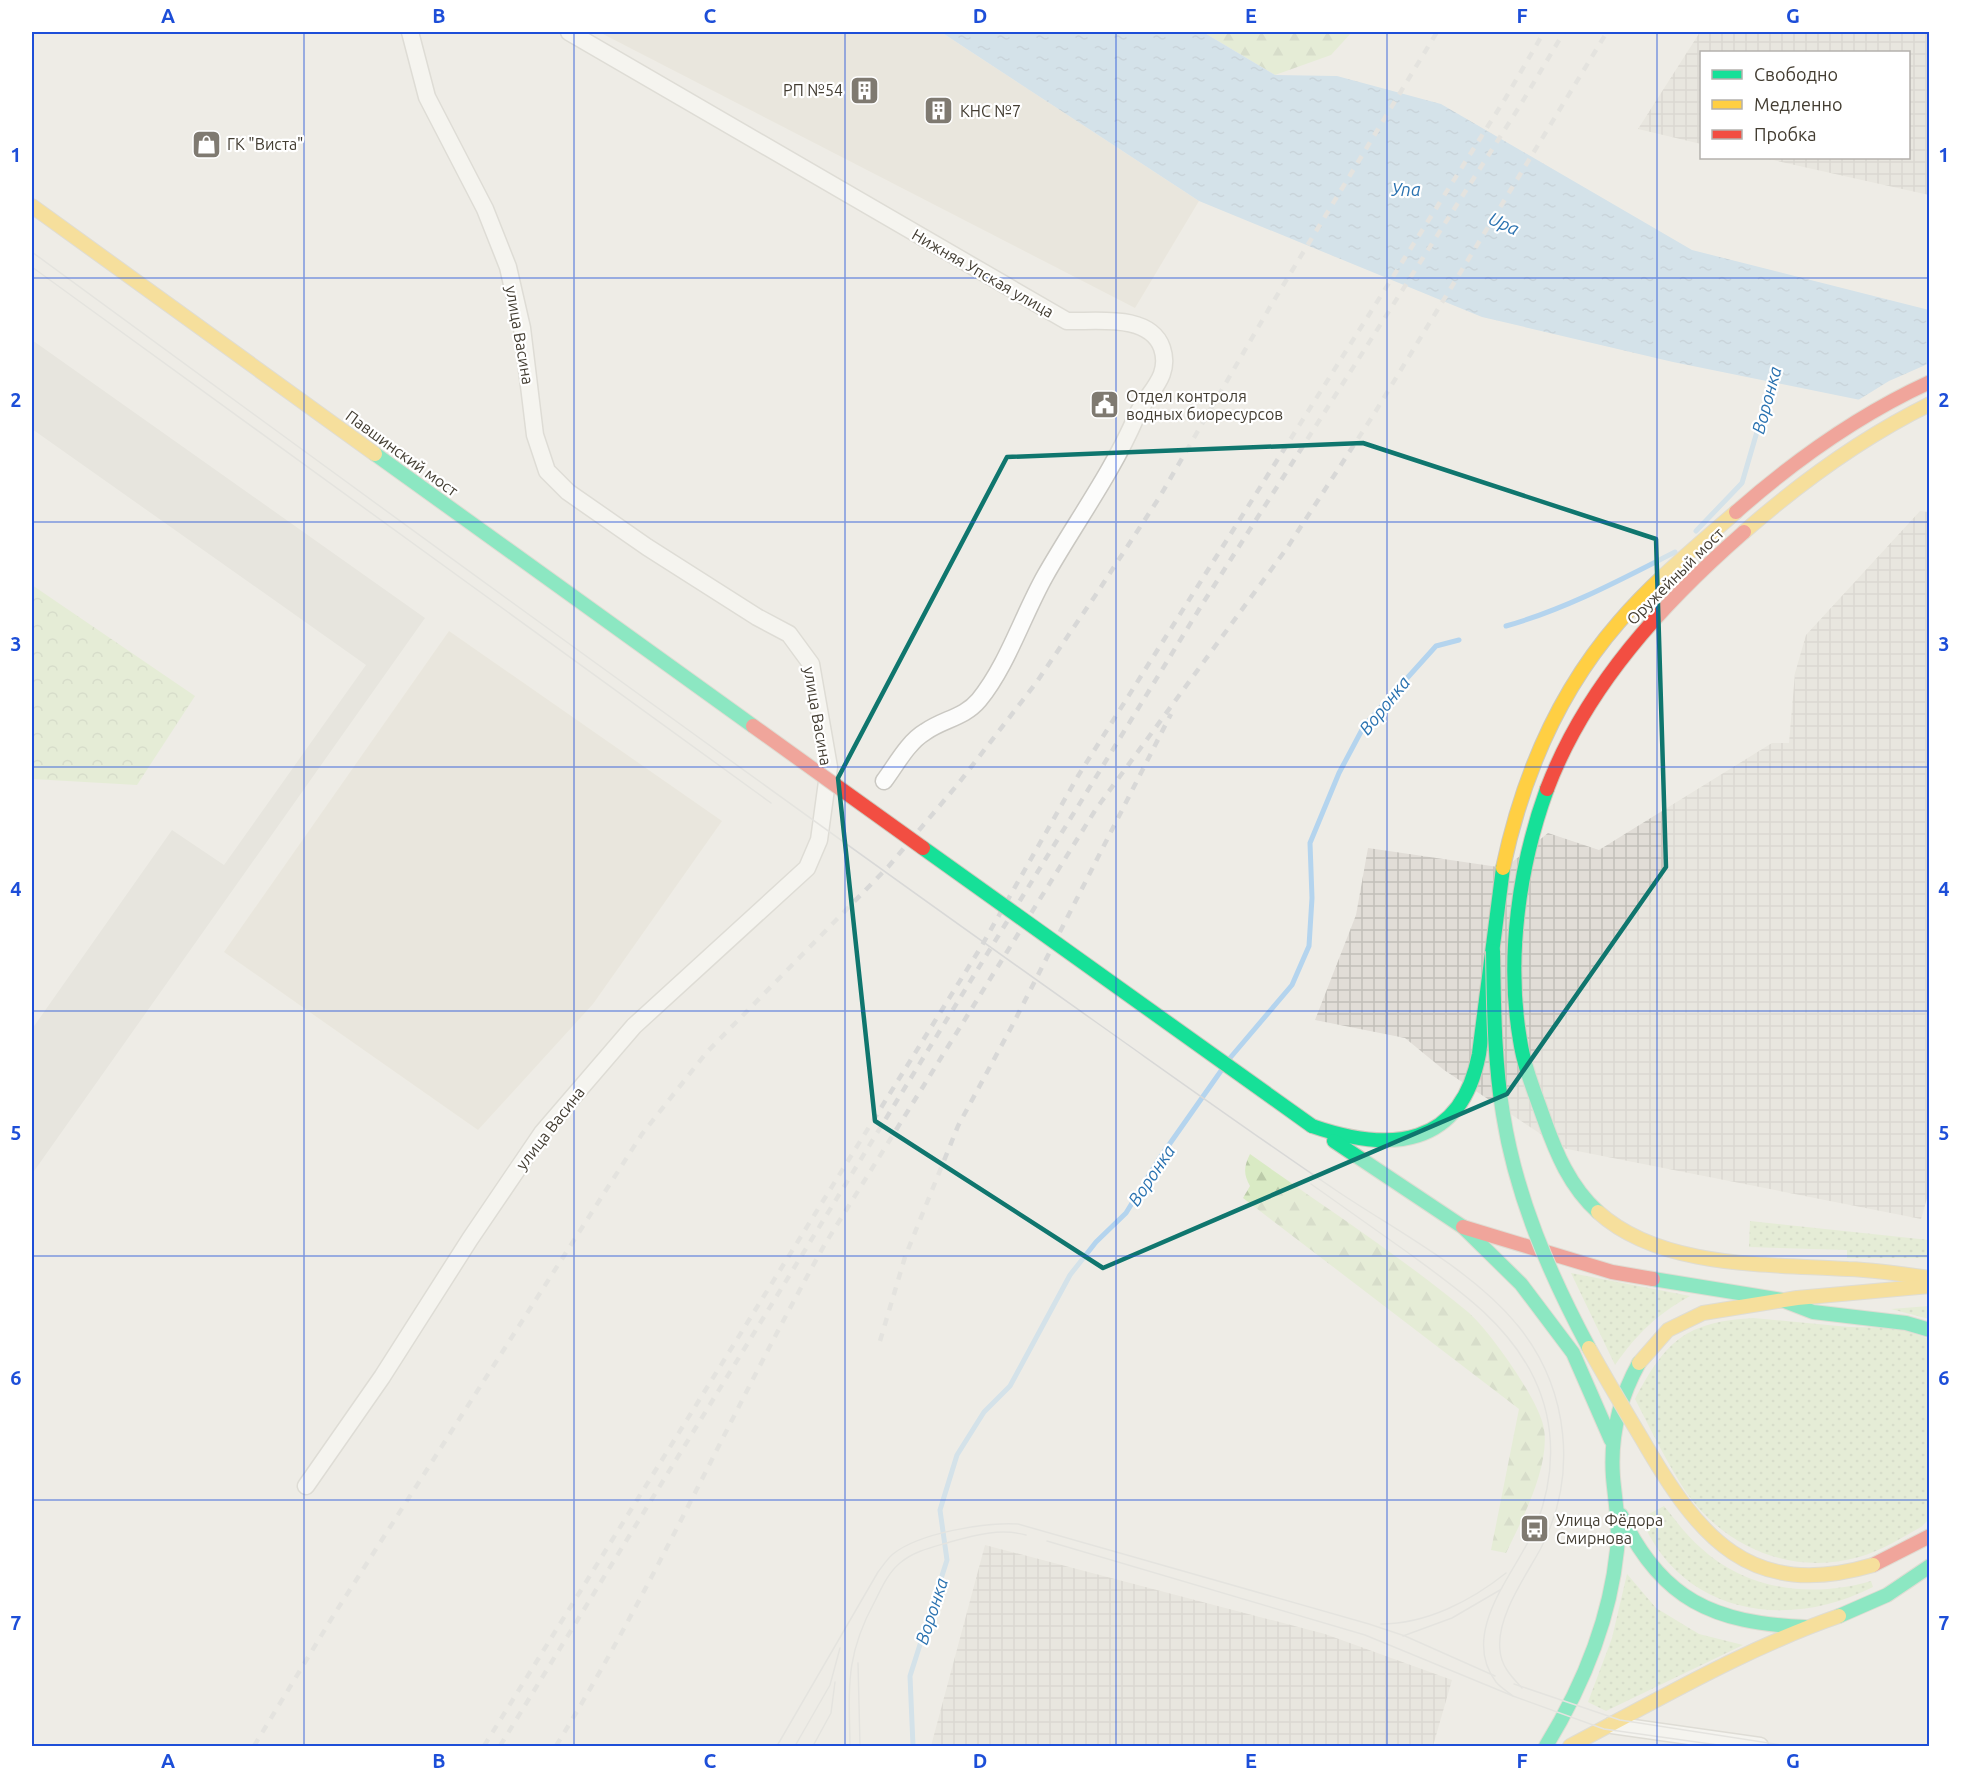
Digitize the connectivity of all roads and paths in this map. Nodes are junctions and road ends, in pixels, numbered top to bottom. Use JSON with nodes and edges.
{"nodes":[{"id":1,"x":410,"y":32,"type":"edge"},
{"id":2,"x":569,"y":32,"type":"edge"},
{"id":3,"x":32,"y":206,"type":"edge"},
{"id":4,"x":1929,"y":382,"type":"edge"},
{"id":5,"x":1929,"y":404,"type":"edge"},
{"id":6,"x":884,"y":780,"type":"dead end"},
{"id":7,"x":1493,"y":951,"type":"junction"},
{"id":8,"x":1312,"y":1126,"type":"junction"},
{"id":9,"x":1463,"y":1227,"type":"junction"},
{"id":10,"x":1929,"y":1278,"type":"edge"},
{"id":11,"x":1929,"y":1286,"type":"edge"},
{"id":12,"x":1782,"y":1300,"type":"junction"},
{"id":13,"x":1929,"y":1330,"type":"edge"},
{"id":14,"x":1612,"y":1443,"type":"junction"},
{"id":15,"x":306,"y":1486,"type":"dead end"},
{"id":16,"x":1618,"y":1507,"type":"junction"},
{"id":17,"x":1929,"y":1536,"type":"edge"},
{"id":18,"x":1929,"y":1566,"type":"edge"},
{"id":19,"x":1808,"y":1627,"type":"junction"},
{"id":20,"x":1579,"y":1714,"type":"junction"},
{"id":21,"x":1612,"y":1725,"type":"junction"},
{"id":22,"x":1546,"y":1746,"type":"edge"},
{"id":23,"x":1570,"y":1746,"type":"edge"},
{"id":24,"x":1760,"y":1746,"type":"edge"}],
"edges":[{"from":1,"to":15,"type":"street","name":"улица Васина"},
{"from":2,"to":6,"type":"street","name":"Нижняя Упская улица"},
{"from":3,"to":8,"type":"main road","name":"Павшинский мост","bridge":true},
{"from":4,"to":7,"type":"main road","name":"Оружейный мост"},
{"from":5,"to":10,"type":"main road","name":"Оружейный мост"},
{"from":7,"to":8,"type":"main road","bridge":true},
{"from":7,"to":17,"type":"main road","bridge":true},
{"from":8,"to":9,"type":"main road"},
{"from":9,"to":12,"type":"main road"},
{"from":9,"to":14,"type":"main road"},
{"from":11,"to":12,"type":"main road"},
{"from":12,"to":13,"type":"main road"},
{"from":12,"to":14,"type":"main road"},
{"from":14,"to":16,"type":"main road"},
{"from":16,"to":19,"type":"main road"},
{"from":16,"to":20,"type":"main road"},
{"from":18,"to":19,"type":"main road"},
{"from":19,"to":21,"type":"main road"},
{"from":20,"to":21,"type":"main road"},
{"from":20,"to":22,"type":"main road"},
{"from":21,"to":23,"type":"main road"},
{"from":21,"to":24,"type":"street"}]}
